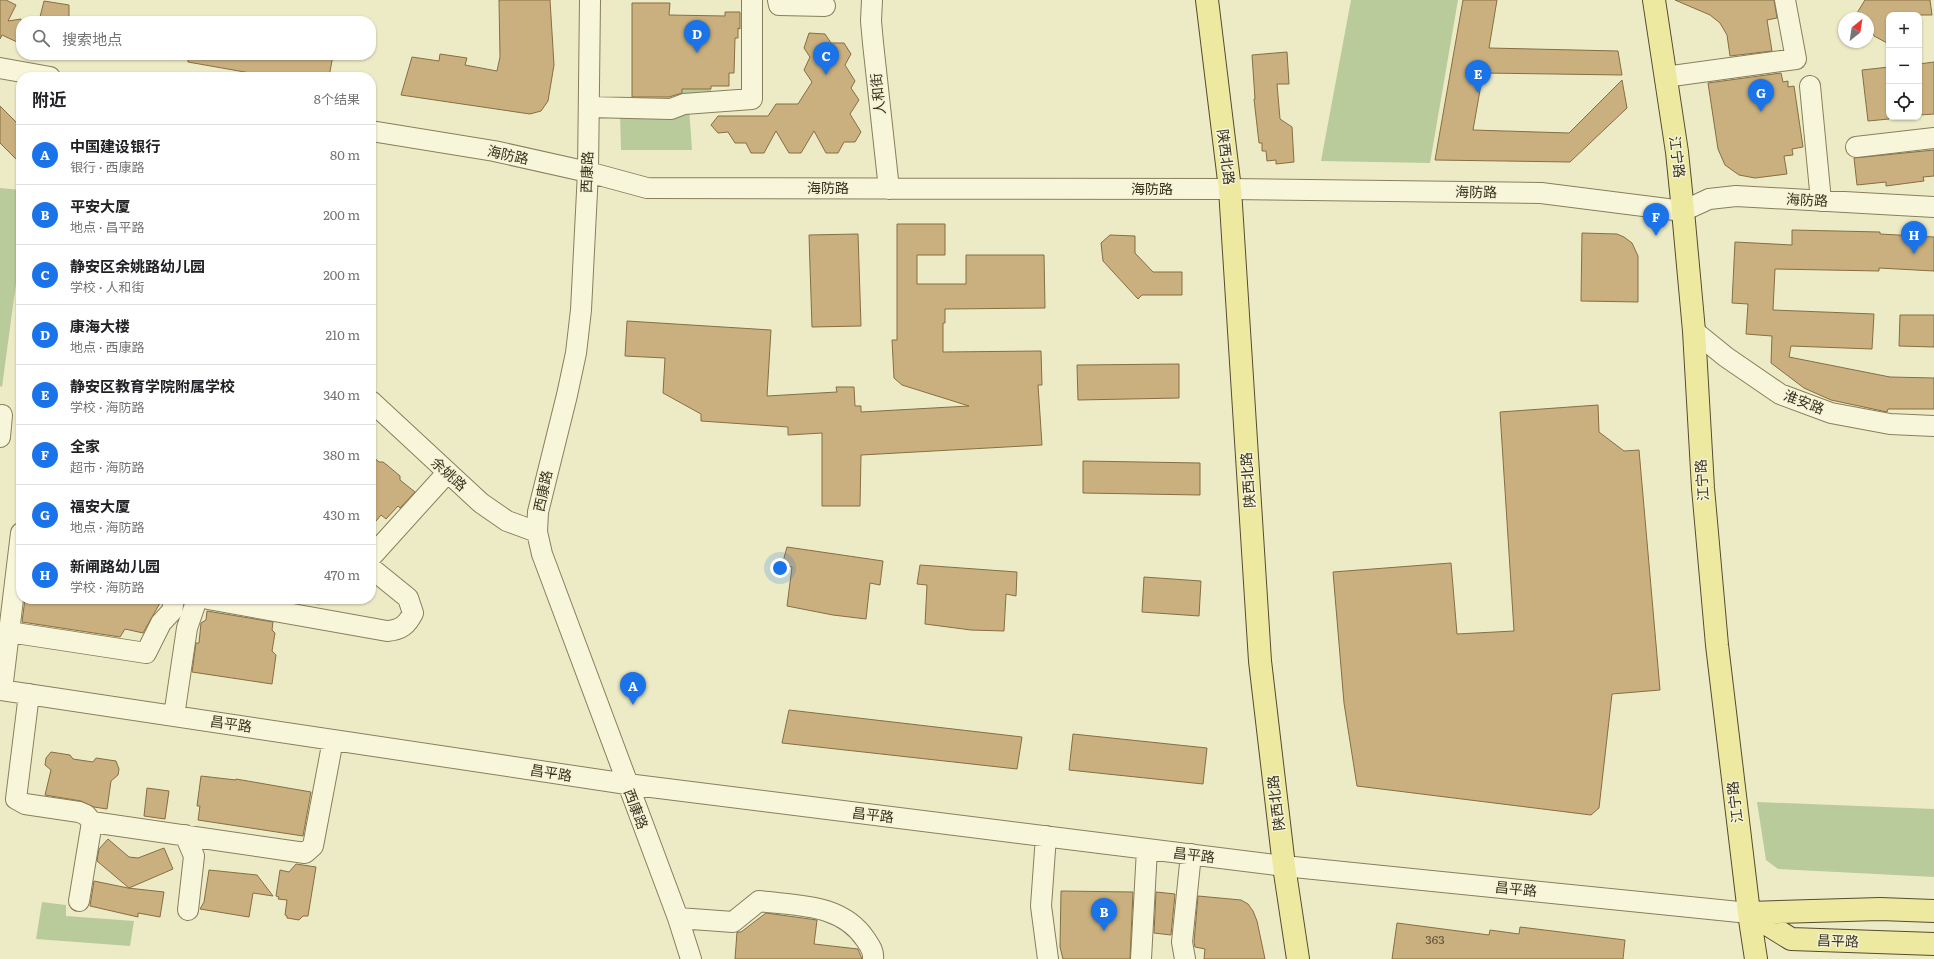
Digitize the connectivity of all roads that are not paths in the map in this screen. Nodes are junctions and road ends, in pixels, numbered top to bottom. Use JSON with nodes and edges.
{"nodes":[{"id":1,"x":590,"y":0,"type":"edge"},
{"id":2,"x":752,"y":0,"type":"edge"},
{"id":3,"x":778,"y":0,"type":"edge"},
{"id":4,"x":872,"y":0,"type":"edge"},
{"id":5,"x":1207,"y":0,"type":"edge"},
{"id":6,"x":1654,"y":0,"type":"edge"},
{"id":7,"x":1785,"y":0,"type":"edge"},
{"id":8,"x":825,"y":6,"type":"dead end"},
{"id":9,"x":0,"y":68,"type":"edge"},
{"id":10,"x":16,"y":72,"type":"edge"},
{"id":11,"x":1665,"y":77,"type":"junction"},
{"id":12,"x":1810,"y":86,"type":"dead end"},
{"id":13,"x":589,"y":106,"type":"junction"},
{"id":14,"x":376,"y":132,"type":"edge"},
{"id":15,"x":1934,"y":138,"type":"edge"},
{"id":16,"x":1856,"y":147,"type":"dead end"},
{"id":17,"x":588,"y":172,"type":"junction"},
{"id":18,"x":889,"y":188,"type":"junction"},
{"id":19,"x":1230,"y":189,"type":"junction"},
{"id":20,"x":1820,"y":201,"type":"junction"},
{"id":21,"x":1934,"y":207,"type":"edge"},
{"id":22,"x":1684,"y":211,"type":"junction"},
{"id":23,"x":1694,"y":331,"type":"junction"},
{"id":24,"x":376,"y":406,"type":"edge"},
{"id":25,"x":2,"y":416,"type":"dead end"},
{"id":26,"x":1934,"y":426,"type":"edge"},
{"id":27,"x":0,"y":437,"type":"edge"},
{"id":28,"x":447,"y":473,"type":"junction"},
{"id":29,"x":537,"y":532,"type":"junction"},
{"id":30,"x":376,"y":551,"type":"edge"},
{"id":31,"x":376,"y":572,"type":"edge"},
{"id":32,"x":16,"y":574,"type":"edge"},
{"id":33,"x":173,"y":604,"type":"edge"},
{"id":34,"x":195,"y":604,"type":"edge"},
{"id":35,"x":236,"y":604,"type":"edge"},
{"id":36,"x":9,"y":632,"type":"junction"},
{"id":37,"x":1,"y":690,"type":"edge"},
{"id":38,"x":29,"y":694,"type":"junction"},
{"id":39,"x":174,"y":716,"type":"junction"},
{"id":40,"x":333,"y":740,"type":"junction"},
{"id":41,"x":627,"y":784,"type":"junction"},
{"id":42,"x":92,"y":822,"type":"junction"},
{"id":43,"x":185,"y":835,"type":"junction"},
{"id":44,"x":1046,"y":836,"type":"junction"},
{"id":45,"x":1148,"y":849,"type":"junction"},
{"id":46,"x":1191,"y":854,"type":"junction"},
{"id":47,"x":1284,"y":866,"type":"junction"},
{"id":48,"x":79,"y":901,"type":"dead end"},
{"id":49,"x":188,"y":910,"type":"dead end"},
{"id":50,"x":1934,"y":911,"type":"edge"},
{"id":51,"x":1749,"y":914,"type":"junction"},
{"id":52,"x":678,"y":918,"type":"junction"},
{"id":53,"x":1934,"y":944,"type":"edge"},
{"id":54,"x":691,"y":959,"type":"edge"},
{"id":55,"x":873,"y":959,"type":"edge"},
{"id":56,"x":1048,"y":959,"type":"edge"},
{"id":57,"x":1141,"y":959,"type":"edge"},
{"id":58,"x":1185,"y":959,"type":"edge"},
{"id":59,"x":1298,"y":959,"type":"edge"},
{"id":60,"x":1756,"y":959,"type":"edge"}],
"edges":[{"from":1,"to":13,"type":"street","name":"西康路"},
{"from":2,"to":13,"type":"street"},
{"from":3,"to":8,"type":"street"},
{"from":4,"to":18,"type":"street","name":"人和街"},
{"from":5,"to":19,"type":"main road","name":"陕西北路"},
{"from":6,"to":11,"type":"main road","name":"江宁路"},
{"from":7,"to":11,"type":"street"},
{"from":9,"to":10,"type":"street"},
{"from":11,"to":22,"type":"main road","name":"江宁路"},
{"from":12,"to":20,"type":"street"},
{"from":13,"to":17,"type":"street","name":"西康路"},
{"from":14,"to":17,"type":"street","name":"海防路"},
{"from":15,"to":16,"type":"street"},
{"from":17,"to":18,"type":"street","name":"海防路"},
{"from":17,"to":29,"type":"street","name":"西康路"},
{"from":18,"to":19,"type":"street","name":"海防路"},
{"from":19,"to":22,"type":"street","name":"海防路"},
{"from":19,"to":47,"type":"main road","name":"陕西北路"},
{"from":20,"to":21,"type":"street","name":"海防路"},
{"from":20,"to":22,"type":"street","name":"海防路"},
{"from":22,"to":23,"type":"main road","name":"江宁路"},
{"from":23,"to":26,"type":"street","name":"淮安路"},
{"from":23,"to":51,"type":"main road","name":"江宁路"},
{"from":24,"to":28,"type":"street","name":"余姚路"},
{"from":25,"to":27,"type":"street"},
{"from":28,"to":29,"type":"street","name":"余姚路"},
{"from":28,"to":30,"type":"street"},
{"from":29,"to":41,"type":"street","name":"西康路"},
{"from":31,"to":35,"type":"street"},
{"from":32,"to":36,"type":"street"},
{"from":33,"to":36,"type":"street"},
{"from":34,"to":39,"type":"street"},
{"from":36,"to":37,"type":"street"},
{"from":37,"to":38,"type":"street","name":"昌平路"},
{"from":38,"to":39,"type":"street","name":"昌平路"},
{"from":38,"to":42,"type":"street"},
{"from":39,"to":40,"type":"street","name":"昌平路"},
{"from":40,"to":41,"type":"street","name":"昌平路"},
{"from":40,"to":43,"type":"street"},
{"from":41,"to":44,"type":"street","name":"昌平路"},
{"from":41,"to":52,"type":"street","name":"西康路"},
{"from":42,"to":43,"type":"street"},
{"from":42,"to":48,"type":"street"},
{"from":43,"to":49,"type":"street"},
{"from":44,"to":45,"type":"street","name":"昌平路"},
{"from":44,"to":56,"type":"street"},
{"from":45,"to":46,"type":"street","name":"昌平路"},
{"from":45,"to":57,"type":"street"},
{"from":46,"to":47,"type":"street","name":"昌平路"},
{"from":46,"to":58,"type":"street"},
{"from":47,"to":51,"type":"street","name":"昌平路"},
{"from":47,"to":59,"type":"main road","name":"陕西北路"},
{"from":50,"to":51,"type":"main road","name":"昌平路"},
{"from":51,"to":53,"type":"main road","name":"昌平路"},
{"from":51,"to":60,"type":"main road","name":"江宁路"},
{"from":52,"to":54,"type":"street","name":"西康路"},
{"from":52,"to":55,"type":"street"}]}
